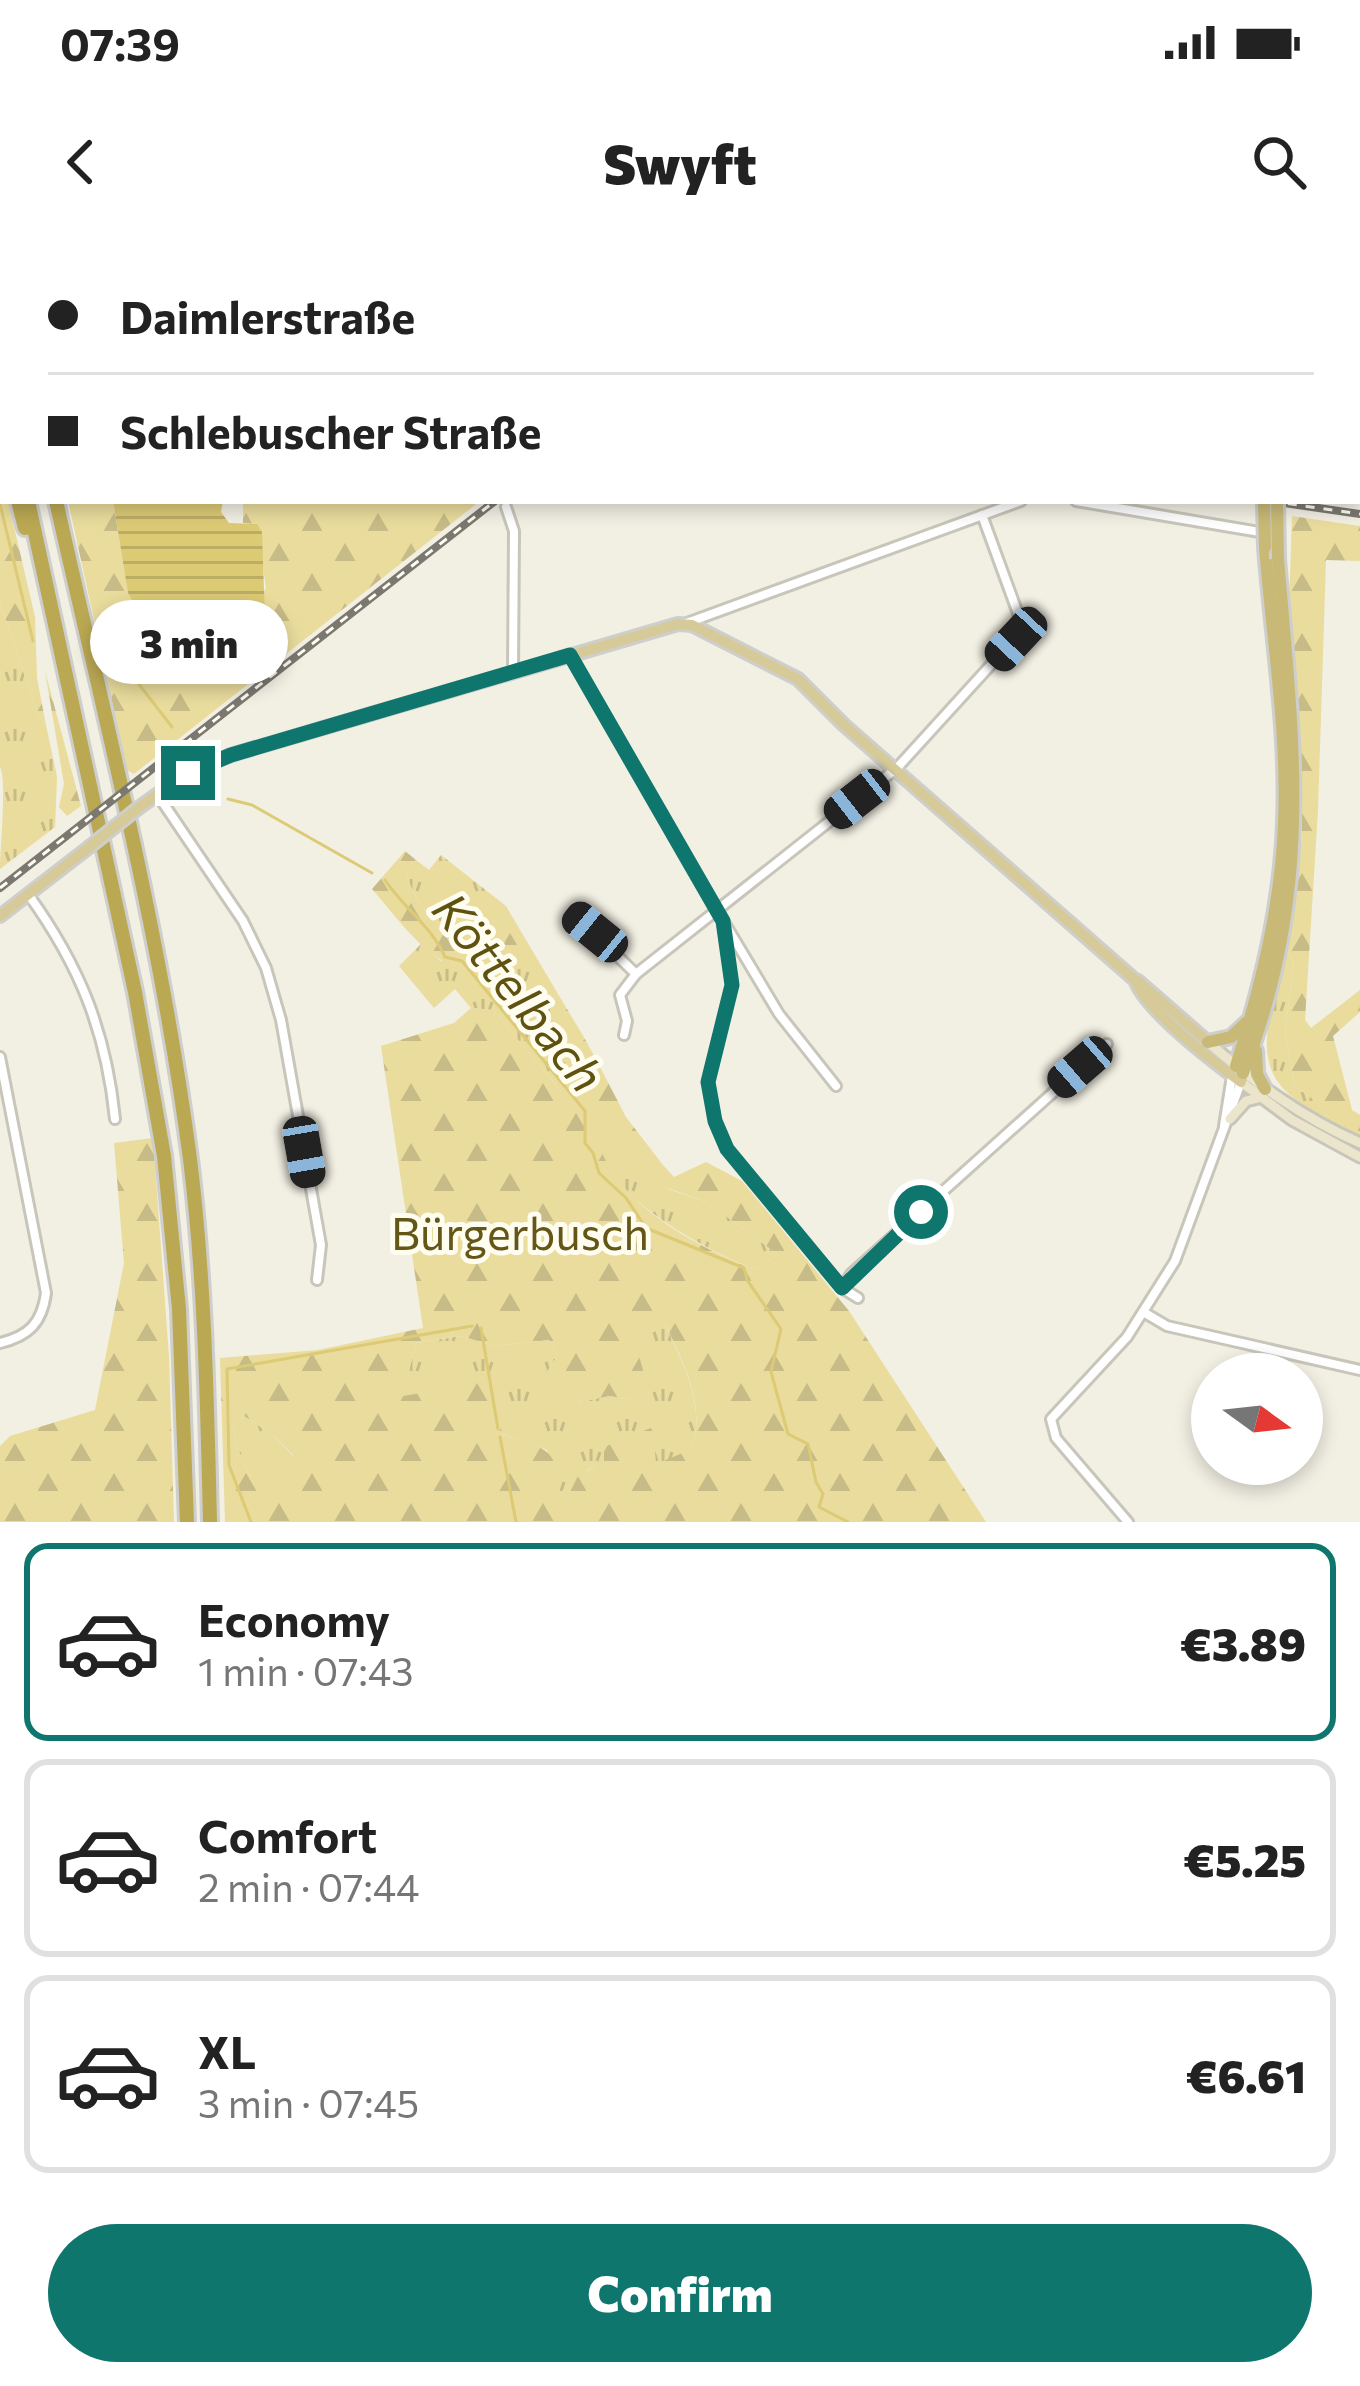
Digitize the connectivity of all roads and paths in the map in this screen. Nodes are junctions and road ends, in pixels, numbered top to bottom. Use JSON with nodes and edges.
{"nodes":[{"id":1,"x":19,"y":504,"type":"edge"},
{"id":2,"x":29,"y":504,"type":"edge"},
{"id":3,"x":57,"y":504,"type":"edge"},
{"id":4,"x":1013,"y":504,"type":"edge"},
{"id":5,"x":1090,"y":504,"type":"edge"},
{"id":6,"x":1264,"y":504,"type":"edge"},
{"id":7,"x":1277,"y":504,"type":"edge"},
{"id":8,"x":506,"y":507,"type":"dead end"},
{"id":9,"x":982,"y":515,"type":"junction"},
{"id":10,"x":1269,"y":541,"type":"junction"},
{"id":11,"x":51,"y":613,"type":"junction"},
{"id":12,"x":718,"y":613,"type":"junction"},
{"id":13,"x":684,"y":624,"type":"junction"},
{"id":14,"x":710,"y":632,"type":"junction"},
{"id":15,"x":570,"y":655,"type":"junction"},
{"id":16,"x":513,"y":672,"type":"junction"},
{"id":17,"x":897,"y":768,"type":"junction"},
{"id":18,"x":157,"y":794,"type":"junction"},
{"id":19,"x":28,"y":894,"type":"junction"},
{"id":20,"x":717,"y":909,"type":"junction"},
{"id":21,"x":0,"y":916,"type":"edge"},
{"id":22,"x":576,"y":916,"type":"dead end"},
{"id":23,"x":723,"y":921,"type":"junction"},
{"id":24,"x":636,"y":974,"type":"junction"},
{"id":25,"x":1135,"y":980,"type":"junction"},
{"id":26,"x":1251,"y":1016,"type":"junction"},
{"id":27,"x":624,"y":1035,"type":"dead end"},
{"id":28,"x":1257,"y":1041,"type":"junction"},
{"id":29,"x":1208,"y":1042,"type":"junction"},
{"id":30,"x":1107,"y":1043,"type":"dead end"},
{"id":31,"x":0,"y":1057,"type":"edge"},
{"id":32,"x":1236,"y":1071,"type":"junction"},
{"id":33,"x":836,"y":1085,"type":"dead end"},
{"id":34,"x":1262,"y":1094,"type":"junction"},
{"id":35,"x":115,"y":1119,"type":"dead end"},
{"id":36,"x":1230,"y":1119,"type":"junction"},
{"id":37,"x":1223,"y":1140,"type":"junction"},
{"id":38,"x":1360,"y":1143,"type":"edge"},
{"id":39,"x":1360,"y":1157,"type":"edge"},
{"id":40,"x":317,"y":1280,"type":"dead end"},
{"id":41,"x":842,"y":1288,"type":"junction"},
{"id":42,"x":858,"y":1298,"type":"dead end"},
{"id":43,"x":1145,"y":1313,"type":"junction"},
{"id":44,"x":0,"y":1343,"type":"edge"},
{"id":45,"x":1360,"y":1370,"type":"edge"},
{"id":46,"x":187,"y":1522,"type":"edge"},
{"id":47,"x":210,"y":1522,"type":"edge"},
{"id":48,"x":1128,"y":1522,"type":"edge"}],
"edges":[{"from":1,"to":11,"type":"highway"},
{"from":2,"to":11,"type":"highway"},
{"from":3,"to":47,"type":"highway"},
{"from":4,"to":9,"type":"street"},
{"from":5,"to":10,"type":"street"},
{"from":6,"to":10,"type":"highway","bridge":true},
{"from":7,"to":28,"type":"highway","bridge":true},
{"from":8,"to":16,"type":"street"},
{"from":9,"to":12,"type":"street"},
{"from":9,"to":17,"type":"street"},
{"from":10,"to":26,"type":"highway"},
{"from":11,"to":46,"type":"highway"},
{"from":12,"to":13,"type":"street"},
{"from":12,"to":14,"type":"street"},
{"from":13,"to":14,"type":"main road"},
{"from":13,"to":15,"type":"main road"},
{"from":14,"to":17,"type":"main road"},
{"from":15,"to":16,"type":"main road"},
{"from":15,"to":20,"type":"street"},
{"from":16,"to":18,"type":"main road"},
{"from":17,"to":20,"type":"street"},
{"from":17,"to":25,"type":"main road"},
{"from":18,"to":19,"type":"main road","bridge":true},
{"from":18,"to":40,"type":"street"},
{"from":19,"to":21,"type":"main road"},
{"from":19,"to":35,"type":"street"},
{"from":20,"to":23,"type":"street"},
{"from":20,"to":24,"type":"street"},
{"from":22,"to":24,"type":"street"},
{"from":23,"to":33,"type":"street"},
{"from":23,"to":41,"type":"street"},
{"from":24,"to":27,"type":"street"},
{"from":25,"to":29,"type":"main road"},
{"from":25,"to":32,"type":"main road"},
{"from":26,"to":29,"type":"highway"},
{"from":26,"to":32,"type":"highway"},
{"from":28,"to":32,"type":"highway"},
{"from":28,"to":34,"type":"highway"},
{"from":29,"to":32,"type":"main road"},
{"from":30,"to":41,"type":"street"},
{"from":31,"to":44,"type":"street"},
{"from":32,"to":34,"type":"main road"},
{"from":32,"to":36,"type":"street"},
{"from":32,"to":37,"type":"street"},
{"from":34,"to":36,"type":"main road"},
{"from":34,"to":38,"type":"main road"},
{"from":34,"to":39,"type":"main road"},
{"from":36,"to":37,"type":"street"},
{"from":37,"to":43,"type":"street"},
{"from":41,"to":42,"type":"street"},
{"from":43,"to":45,"type":"street"},
{"from":43,"to":48,"type":"street"}]}
